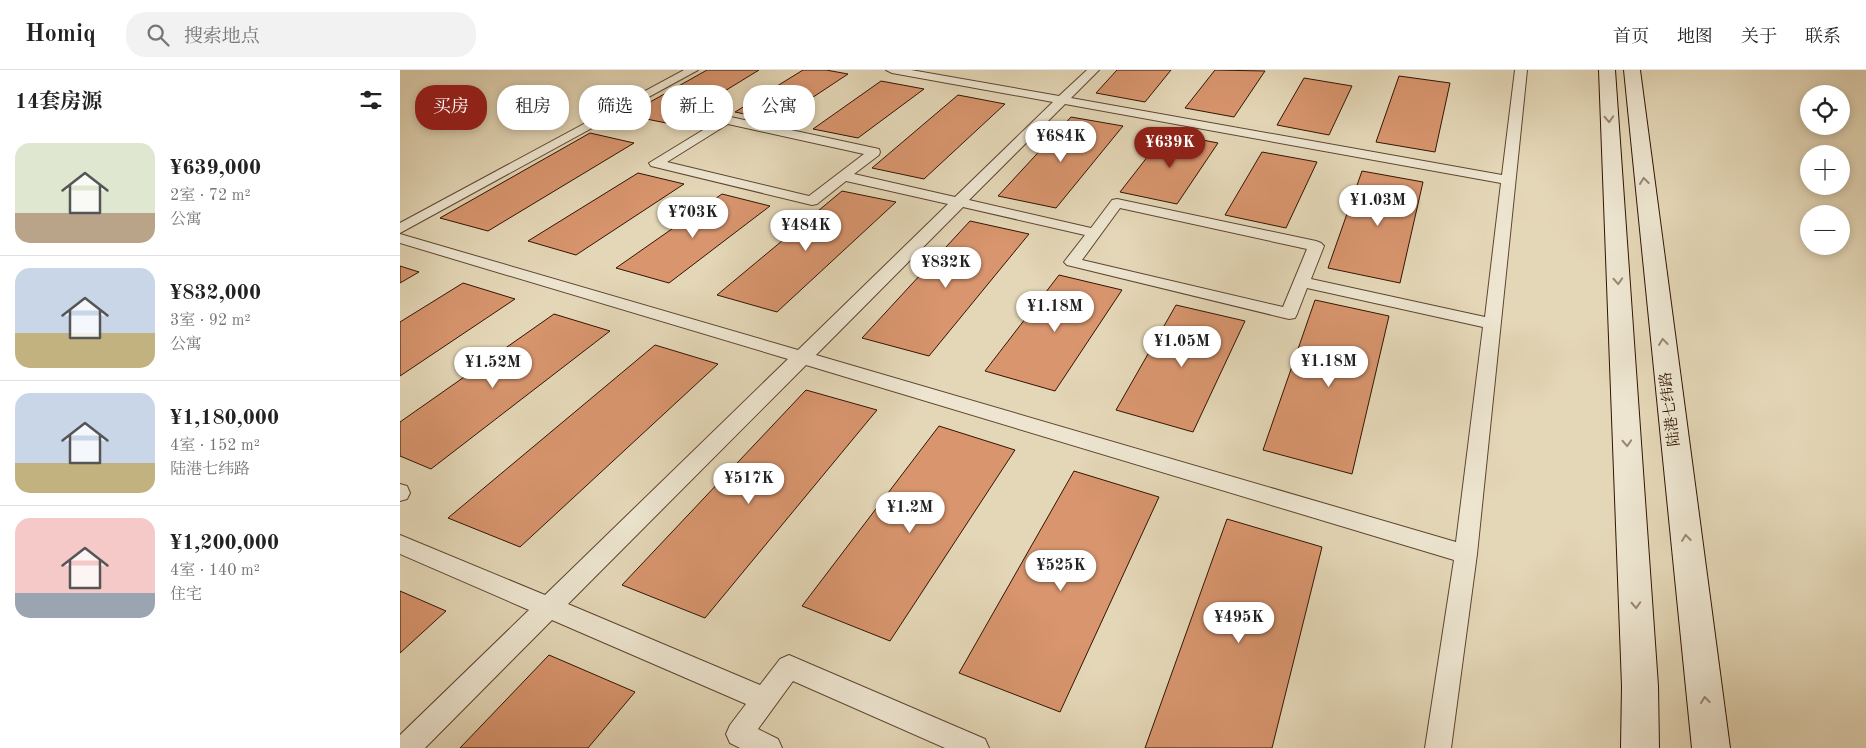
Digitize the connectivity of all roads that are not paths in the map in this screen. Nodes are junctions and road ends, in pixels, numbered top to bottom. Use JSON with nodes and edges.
{"nodes":[{"id":1,"x":692,"y":70,"type":"edge"},
{"id":2,"x":892,"y":70,"type":"edge"},
{"id":3,"x":1093,"y":70,"type":"edge"},
{"id":4,"x":1520,"y":70,"type":"edge"},
{"id":5,"x":1606,"y":70,"type":"edge"},
{"id":6,"x":1632,"y":70,"type":"edge"},
{"id":7,"x":1062,"y":100,"type":"junction"},
{"id":8,"x":843,"y":176,"type":"junction"},
{"id":9,"x":1508,"y":180,"type":"junction"},
{"id":10,"x":959,"y":202,"type":"junction"},
{"id":11,"x":400,"y":229,"type":"edge"},
{"id":12,"x":1094,"y":233,"type":"junction"},
{"id":13,"x":400,"y":238,"type":"edge"},
{"id":14,"x":1302,"y":282,"type":"junction"},
{"id":15,"x":1492,"y":324,"type":"junction"},
{"id":16,"x":802,"y":357,"type":"junction"},
{"id":17,"x":400,"y":544,"type":"edge"},
{"id":18,"x":1466,"y":554,"type":"junction"},
{"id":19,"x":549,"y":607,"type":"junction"},
{"id":20,"x":764,"y":699,"type":"junction"},
{"id":21,"x":406,"y":748,"type":"edge"},
{"id":22,"x":769,"y":748,"type":"edge"},
{"id":23,"x":976,"y":748,"type":"edge"},
{"id":24,"x":1438,"y":748,"type":"edge"},
{"id":25,"x":1640,"y":748,"type":"edge"},
{"id":26,"x":1710,"y":748,"type":"edge"}],
"edges":[{"from":1,"to":11,"type":"lane"},
{"from":2,"to":7,"type":"lane"},
{"from":3,"to":7,"type":"lane"},
{"from":4,"to":9,"type":"lane"},
{"from":5,"to":25,"type":"street","one_way":true},
{"from":26,"to":6,"type":"street","name":"陆港七纬路","one_way":true},
{"from":7,"to":9,"type":"lane"},
{"from":7,"to":10,"type":"lane"},
{"from":8,"to":8,"type":"lane"},
{"from":8,"to":10,"type":"lane"},
{"from":9,"to":15,"type":"lane"},
{"from":10,"to":12,"type":"lane"},
{"from":10,"to":16,"type":"lane"},
{"from":12,"to":14,"type":"lane"},
{"from":12,"to":14,"type":"lane"},
{"from":13,"to":16,"type":"lane"},
{"from":14,"to":15,"type":"lane"},
{"from":15,"to":18,"type":"lane"},
{"from":16,"to":18,"type":"lane"},
{"from":16,"to":19,"type":"lane"},
{"from":17,"to":19,"type":"lane"},
{"from":18,"to":24,"type":"lane"},
{"from":19,"to":20,"type":"lane"},
{"from":19,"to":21,"type":"lane"},
{"from":20,"to":22,"type":"lane"},
{"from":20,"to":23,"type":"lane"}]}
